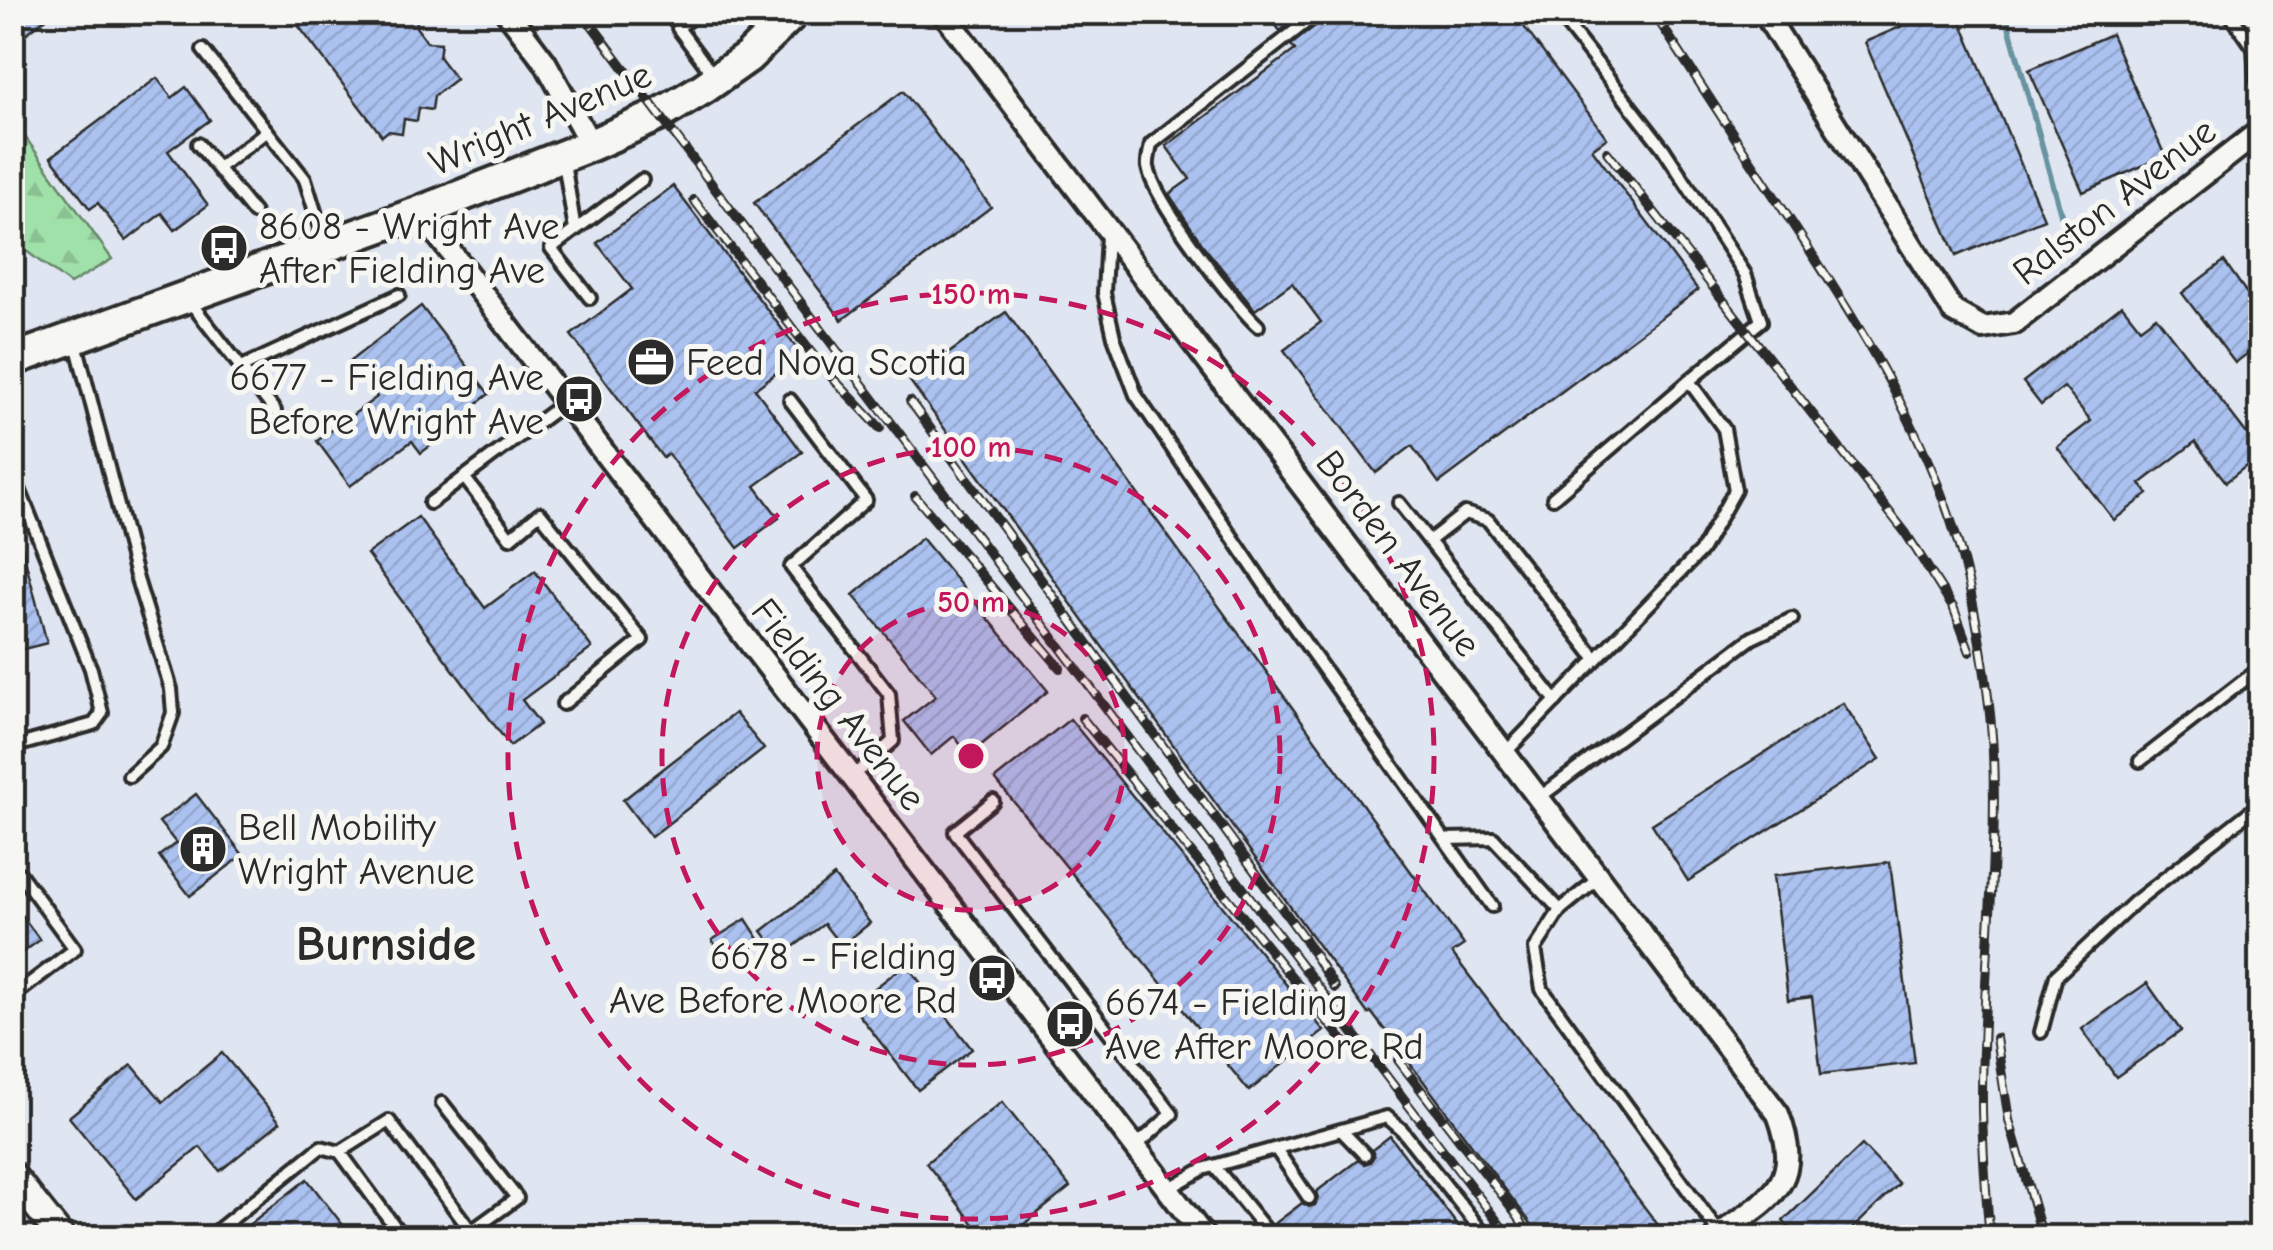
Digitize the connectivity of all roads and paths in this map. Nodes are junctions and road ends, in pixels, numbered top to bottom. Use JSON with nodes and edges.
{"nodes":[{"id":1,"x":507,"y":12,"type":"edge"},
{"id":2,"x":697,"y":12,"type":"edge"},
{"id":3,"x":794,"y":12,"type":"edge"},
{"id":4,"x":943,"y":12,"type":"edge"},
{"id":5,"x":1318,"y":12,"type":"edge"},
{"id":6,"x":1557,"y":12,"type":"edge"},
{"id":7,"x":1764,"y":12,"type":"edge"},
{"id":8,"x":2230,"y":12,"type":"edge"},
{"id":9,"x":203,"y":50,"type":"dead end"},
{"id":10,"x":2258,"y":64,"type":"edge"},
{"id":11,"x":716,"y":80,"type":"junction"},
{"id":12,"x":2260,"y":82,"type":"edge"},
{"id":13,"x":267,"y":130,"type":"junction"},
{"id":14,"x":2260,"y":130,"type":"edge"},
{"id":15,"x":198,"y":144,"type":"dead end"},
{"id":16,"x":577,"y":151,"type":"junction"},
{"id":17,"x":218,"y":168,"type":"junction"},
{"id":18,"x":642,"y":180,"type":"dead end"},
{"id":19,"x":420,"y":212,"type":"junction"},
{"id":20,"x":254,"y":213,"type":"dead end"},
{"id":21,"x":1107,"y":225,"type":"junction"},
{"id":22,"x":575,"y":230,"type":"junction"},
{"id":23,"x":326,"y":244,"type":"junction"},
{"id":24,"x":399,"y":294,"type":"dead end"},
{"id":25,"x":187,"y":297,"type":"junction"},
{"id":26,"x":590,"y":298,"type":"dead end"},
{"id":27,"x":1258,"y":326,"type":"dead end"},
{"id":28,"x":74,"y":338,"type":"junction"},
{"id":29,"x":12,"y":360,"type":"edge"},
{"id":30,"x":242,"y":367,"type":"junction"},
{"id":31,"x":1689,"y":381,"type":"junction"},
{"id":32,"x":790,"y":400,"type":"dead end"},
{"id":33,"x":564,"y":403,"type":"junction"},
{"id":34,"x":275,"y":411,"type":"dead end"},
{"id":35,"x":12,"y":471,"type":"edge"},
{"id":36,"x":464,"y":477,"type":"junction"},
{"id":37,"x":16,"y":497,"type":"edge"},
{"id":38,"x":1553,"y":498,"type":"dead end"},
{"id":39,"x":430,"y":502,"type":"dead end"},
{"id":40,"x":1399,"y":503,"type":"dead end"},
{"id":41,"x":1429,"y":541,"type":"junction"},
{"id":42,"x":1792,"y":619,"type":"dead end"},
{"id":43,"x":1596,"y":659,"type":"junction"},
{"id":44,"x":2260,"y":668,"type":"edge"},
{"id":45,"x":1556,"y":701,"type":"junction"},
{"id":46,"x":563,"y":704,"type":"dead end"},
{"id":47,"x":12,"y":747,"type":"edge"},
{"id":48,"x":1506,"y":752,"type":"junction"},
{"id":49,"x":2140,"y":762,"type":"dead end"},
{"id":50,"x":129,"y":776,"type":"dead end"},
{"id":51,"x":851,"y":777,"type":"junction"},
{"id":52,"x":1540,"y":797,"type":"junction"},
{"id":53,"x":993,"y":802,"type":"dead end"},
{"id":54,"x":2260,"y":804,"type":"edge"},
{"id":55,"x":1446,"y":839,"type":"junction"},
{"id":56,"x":1600,"y":878,"type":"junction"},
{"id":57,"x":12,"y":880,"type":"edge"},
{"id":58,"x":1492,"y":906,"type":"dead end"},
{"id":59,"x":1560,"y":910,"type":"junction"},
{"id":60,"x":12,"y":997,"type":"edge"},
{"id":61,"x":2042,"y":1032,"type":"dead end"},
{"id":62,"x":442,"y":1103,"type":"dead end"},
{"id":63,"x":1342,"y":1131,"type":"junction"},
{"id":64,"x":1135,"y":1147,"type":"junction"},
{"id":65,"x":1276,"y":1149,"type":"junction"},
{"id":66,"x":340,"y":1152,"type":"junction"},
{"id":67,"x":1365,"y":1154,"type":"dead end"},
{"id":68,"x":1214,"y":1166,"type":"junction"},
{"id":69,"x":12,"y":1175,"type":"edge"},
{"id":70,"x":1168,"y":1189,"type":"junction"},
{"id":71,"x":1309,"y":1198,"type":"dead end"},
{"id":72,"x":1745,"y":1229,"type":"edge"},
{"id":73,"x":1266,"y":1230,"type":"dead end"},
{"id":74,"x":467,"y":1234,"type":"edge"},
{"id":75,"x":1718,"y":1236,"type":"edge"},
{"id":76,"x":62,"y":1238,"type":"edge"},
{"id":77,"x":208,"y":1238,"type":"edge"},
{"id":78,"x":403,"y":1238,"type":"edge"},
{"id":79,"x":1205,"y":1238,"type":"edge"},
{"id":80,"x":1487,"y":1238,"type":"edge"}],
"edges":[{"from":1,"to":16,"type":"street"},
{"from":2,"to":11,"type":"lane"},
{"from":3,"to":11,"type":"main road","name":"Wright Avenue"},
{"from":4,"to":21,"type":"street","name":"Borden Avenue"},
{"from":5,"to":27,"type":"lane"},
{"from":6,"to":31,"type":"lane"},
{"from":7,"to":14,"type":"street","name":"Ralston Avenue"},
{"from":8,"to":10,"type":"lane"},
{"from":9,"to":13,"type":"lane"},
{"from":10,"to":12,"type":"lane"},
{"from":11,"to":16,"type":"main road","name":"Wright Avenue"},
{"from":13,"to":17,"type":"lane"},
{"from":13,"to":23,"type":"lane"},
{"from":15,"to":17,"type":"lane"},
{"from":16,"to":19,"type":"main road","name":"Wright Avenue"},
{"from":16,"to":22,"type":"lane"},
{"from":17,"to":20,"type":"lane"},
{"from":18,"to":22,"type":"lane"},
{"from":19,"to":23,"type":"main road","name":"Wright Avenue"},
{"from":19,"to":33,"type":"street","name":"Fielding Avenue"},
{"from":21,"to":48,"type":"street","name":"Borden Avenue"},
{"from":21,"to":55,"type":"lane"},
{"from":22,"to":26,"type":"lane"},
{"from":23,"to":25,"type":"main road","name":"Wright Avenue"},
{"from":24,"to":30,"type":"lane"},
{"from":25,"to":28,"type":"main road","name":"Wright Avenue"},
{"from":25,"to":30,"type":"lane"},
{"from":28,"to":29,"type":"main road","name":"Wright Avenue"},
{"from":28,"to":50,"type":"lane"},
{"from":30,"to":34,"type":"lane"},
{"from":31,"to":38,"type":"lane"},
{"from":31,"to":43,"type":"lane"},
{"from":32,"to":51,"type":"lane"},
{"from":33,"to":36,"type":"lane"},
{"from":33,"to":51,"type":"street","name":"Fielding Avenue"},
{"from":35,"to":37,"type":"lane"},
{"from":36,"to":39,"type":"lane"},
{"from":36,"to":46,"type":"lane"},
{"from":37,"to":47,"type":"lane"},
{"from":40,"to":41,"type":"lane"},
{"from":41,"to":43,"type":"lane"},
{"from":41,"to":45,"type":"lane"},
{"from":42,"to":52,"type":"lane"},
{"from":43,"to":45,"type":"lane"},
{"from":44,"to":49,"type":"lane"},
{"from":45,"to":48,"type":"lane"},
{"from":48,"to":52,"type":"street","name":"Borden Avenue"},
{"from":51,"to":64,"type":"street","name":"Fielding Avenue"},
{"from":52,"to":56,"type":"street","name":"Borden Avenue"},
{"from":53,"to":64,"type":"lane"},
{"from":54,"to":61,"type":"lane"},
{"from":55,"to":58,"type":"lane"},
{"from":55,"to":59,"type":"lane"},
{"from":56,"to":59,"type":"lane"},
{"from":56,"to":72,"type":"street","name":"Borden Avenue"},
{"from":57,"to":60,"type":"lane"},
{"from":59,"to":75,"type":"lane"},
{"from":62,"to":74,"type":"lane"},
{"from":63,"to":65,"type":"lane"},
{"from":63,"to":67,"type":"lane"},
{"from":63,"to":80,"type":"lane"},
{"from":64,"to":70,"type":"street","name":"Fielding Avenue"},
{"from":65,"to":68,"type":"lane"},
{"from":65,"to":71,"type":"lane"},
{"from":66,"to":74,"type":"lane"},
{"from":66,"to":77,"type":"lane"},
{"from":66,"to":78,"type":"lane"},
{"from":68,"to":70,"type":"lane"},
{"from":68,"to":73,"type":"lane"},
{"from":69,"to":76,"type":"street"},
{"from":70,"to":79,"type":"street","name":"Fielding Avenue"},
{"from":72,"to":75,"type":"street"}]}
